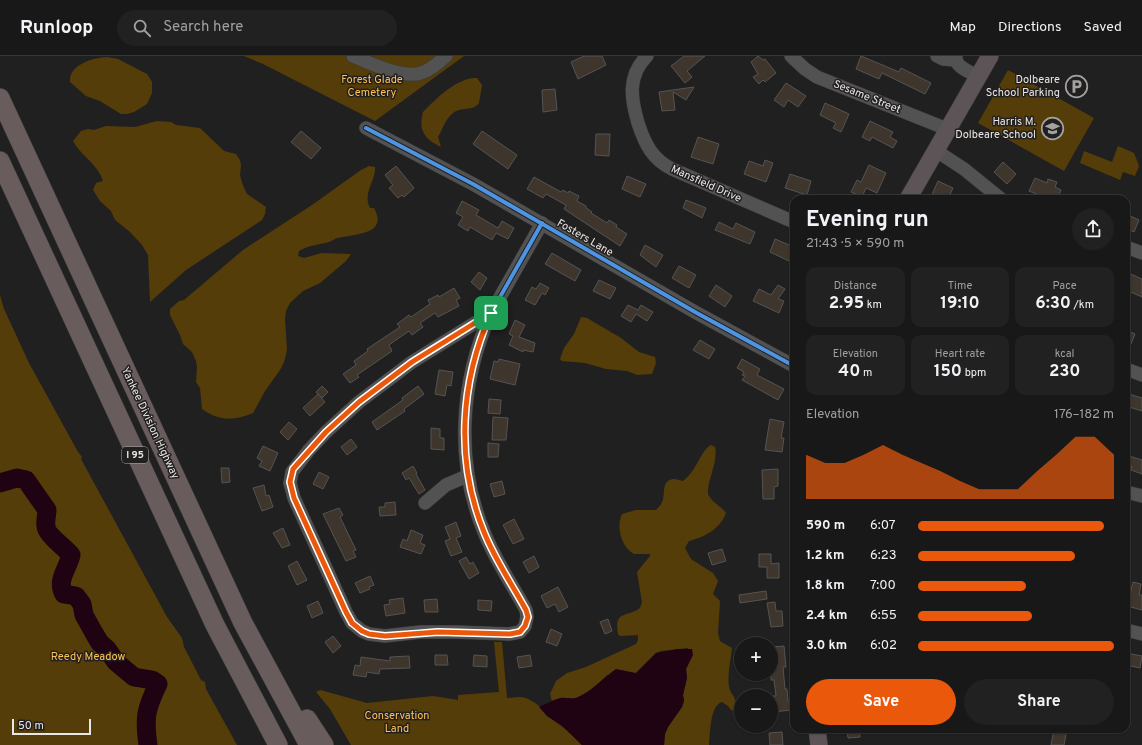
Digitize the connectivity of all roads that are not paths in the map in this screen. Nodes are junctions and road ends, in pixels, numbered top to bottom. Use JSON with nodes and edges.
{"nodes":[{"id":1,"x":353,"y":56,"type":"edge"},
{"id":2,"x":446,"y":56,"type":"edge"},
{"id":3,"x":647,"y":56,"type":"edge"},
{"id":4,"x":791,"y":56,"type":"edge"},
{"id":5,"x":937,"y":56,"type":"edge"},
{"id":6,"x":990,"y":56,"type":"edge"},
{"id":7,"x":955,"y":58,"type":"edge"},
{"id":8,"x":380,"y":61,"type":"edge"},
{"id":9,"x":978,"y":76,"type":"junction"},
{"id":10,"x":0,"y":98,"type":"edge"},
{"id":11,"x":366,"y":128,"type":"dead end"},
{"id":12,"x":947,"y":129,"type":"junction"},
{"id":13,"x":935,"y":150,"type":"junction"},
{"id":14,"x":0,"y":161,"type":"edge"},
{"id":15,"x":910,"y":195,"type":"edge"},
{"id":16,"x":996,"y":195,"type":"edge"},
{"id":17,"x":790,"y":220,"type":"edge"},
{"id":18,"x":542,"y":223,"type":"junction"},
{"id":19,"x":1130,"y":248,"type":"edge"},
{"id":20,"x":1142,"y":253,"type":"edge"},
{"id":21,"x":491,"y":313,"type":"junction"},
{"id":22,"x":790,"y":364,"type":"edge"},
{"id":23,"x":1130,"y":370,"type":"edge"},
{"id":24,"x":1142,"y":375,"type":"edge"},
{"id":25,"x":467,"y":476,"type":"junction"},
{"id":26,"x":1130,"y":493,"type":"edge"},
{"id":27,"x":1142,"y":496,"type":"edge"},
{"id":28,"x":425,"y":503,"type":"dead end"},
{"id":29,"x":243,"y":623,"type":"junction"},
{"id":30,"x":1130,"y":631,"type":"edge"},
{"id":31,"x":1142,"y":634,"type":"edge"},
{"id":32,"x":818,"y":733,"type":"edge"},
{"id":33,"x":278,"y":745,"type":"edge"},
{"id":34,"x":308,"y":745,"type":"edge"},
{"id":35,"x":324,"y":745,"type":"edge"},
{"id":36,"x":819,"y":745,"type":"edge"}],
"edges":[{"from":1,"to":8,"type":"street"},
{"from":2,"to":8,"type":"street"},
{"from":3,"to":17,"type":"street","name":"Mansfield Drive"},
{"from":4,"to":12,"type":"street","name":"Sesame Street"},
{"from":5,"to":7,"type":"street"},
{"from":6,"to":9,"type":"main road"},
{"from":7,"to":9,"type":"street"},
{"from":9,"to":12,"type":"main road"},
{"from":10,"to":29,"type":"highway","name":"Yankee Division Highway","number":"I 95"},
{"from":11,"to":18,"type":"street","name":"Fosters Lane"},
{"from":12,"to":13,"type":"main road"},
{"from":13,"to":15,"type":"main road"},
{"from":13,"to":16,"type":"street"},
{"from":14,"to":33,"type":"highway","number":"I 95"},
{"from":18,"to":21,"type":"street"},
{"from":18,"to":22,"type":"street","name":"Fosters Lane"},
{"from":19,"to":20,"type":"street"},
{"from":21,"to":25,"type":"street"},
{"from":21,"to":25,"type":"street"},
{"from":23,"to":24,"type":"street"},
{"from":25,"to":28,"type":"street"},
{"from":26,"to":27,"type":"street"},
{"from":29,"to":34,"type":"highway","name":"Yankee Division Highway","number":"I 95"},
{"from":29,"to":35,"type":"highway"},
{"from":30,"to":31,"type":"street"},
{"from":32,"to":36,"type":"main road"}]}
